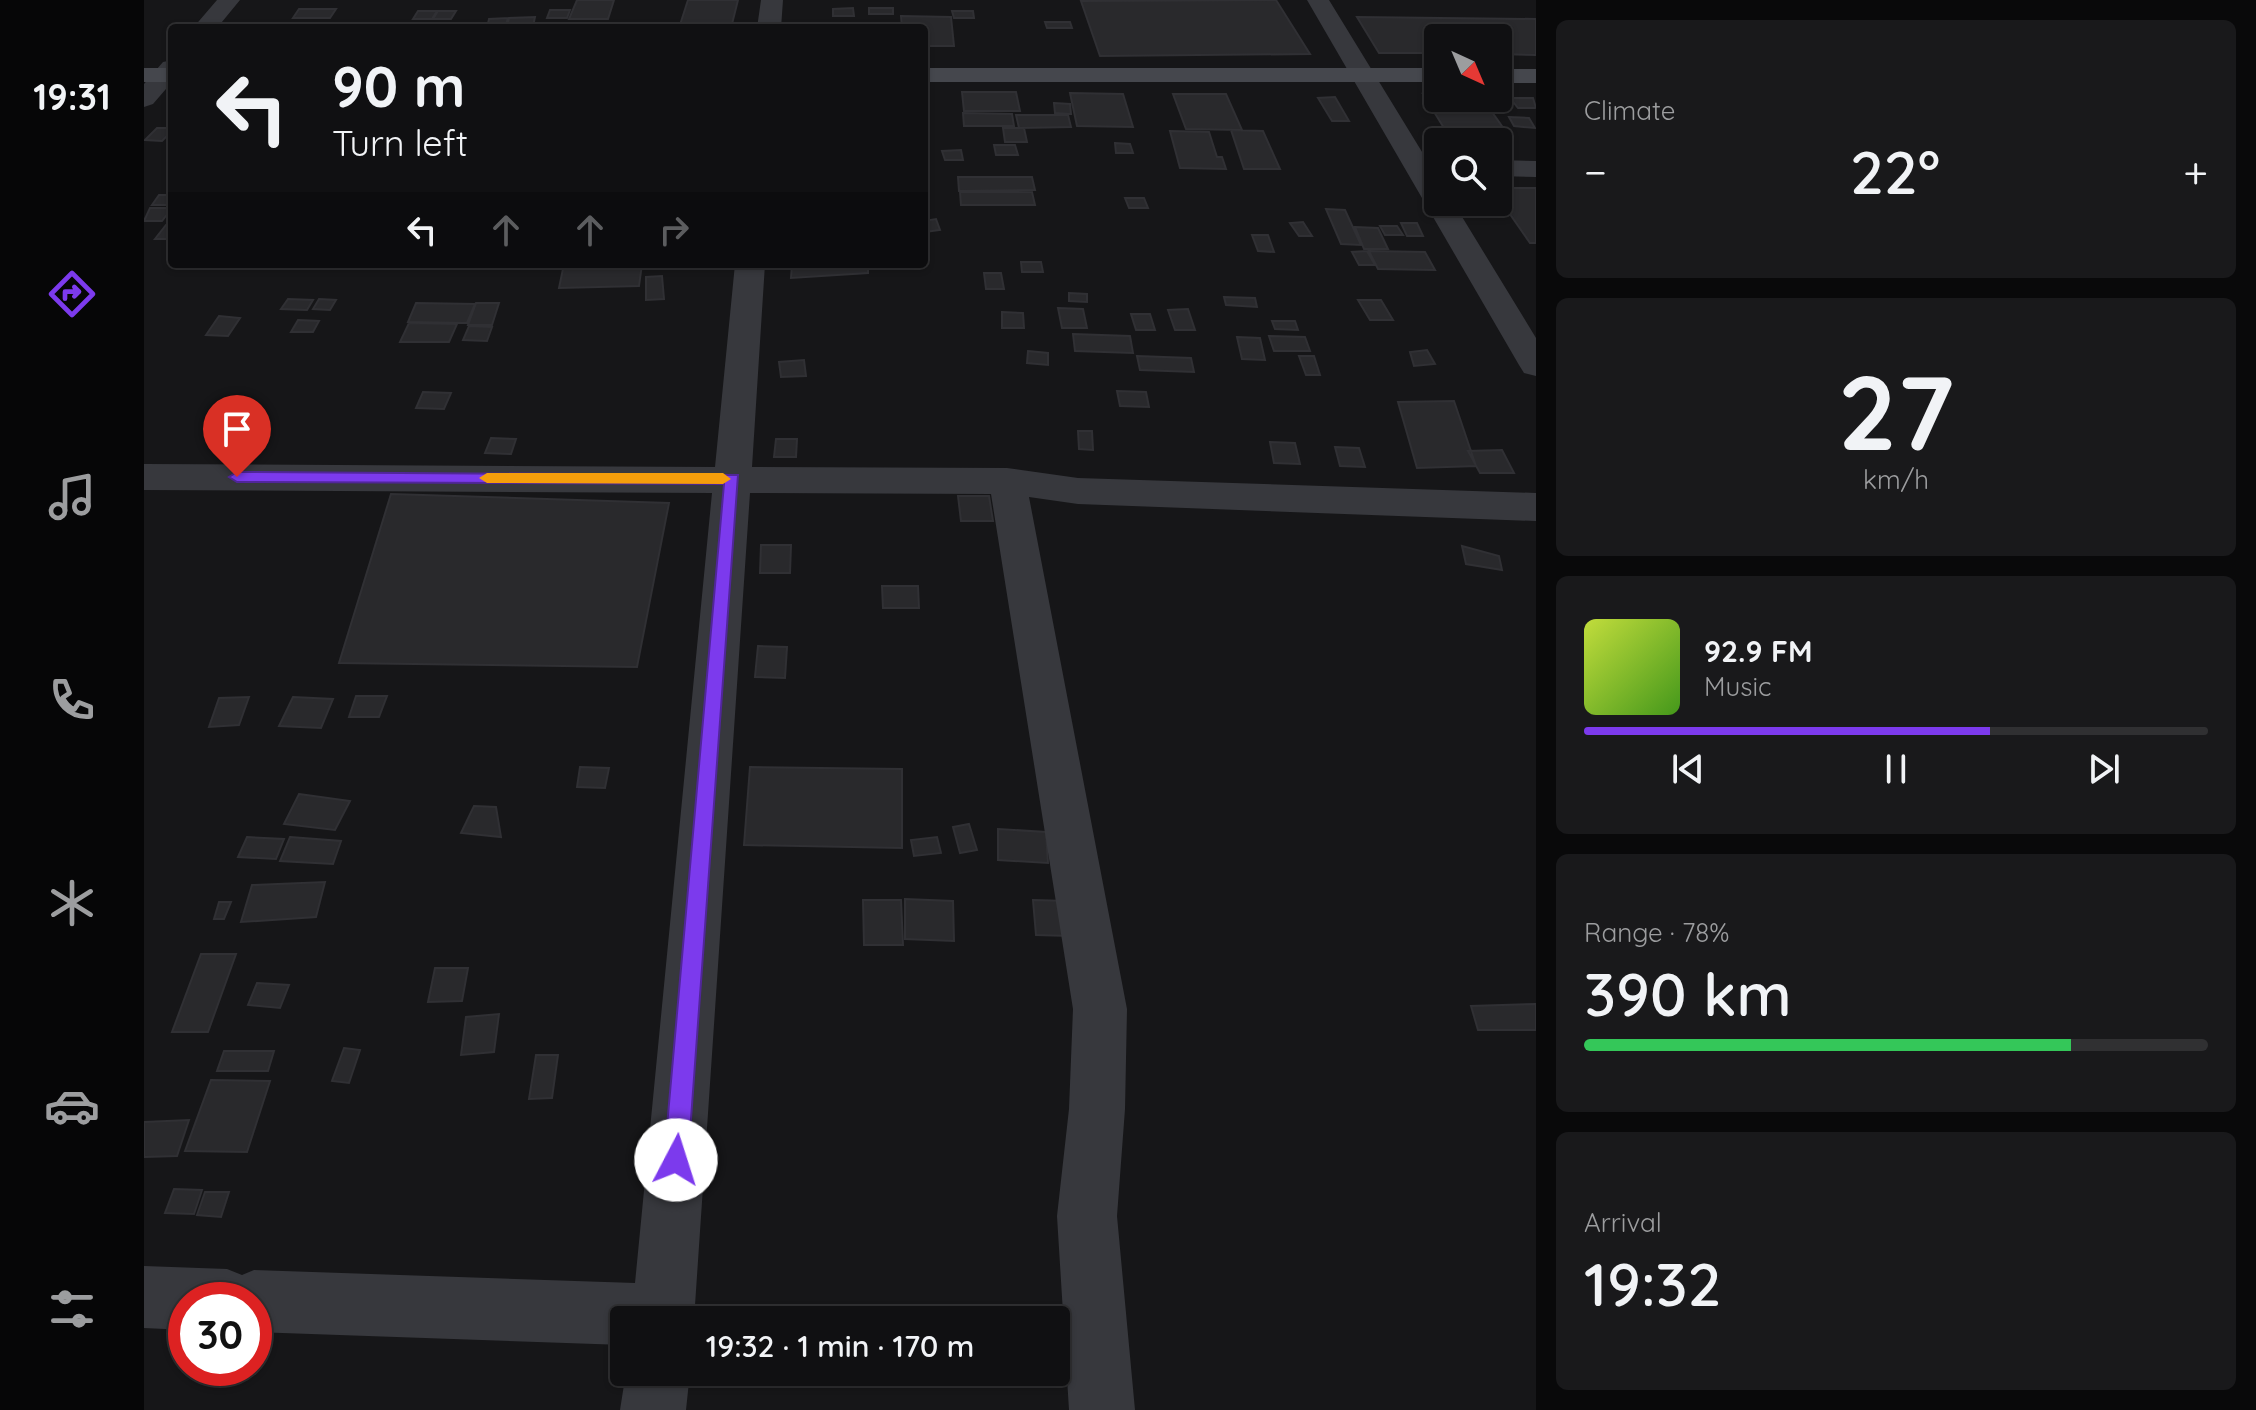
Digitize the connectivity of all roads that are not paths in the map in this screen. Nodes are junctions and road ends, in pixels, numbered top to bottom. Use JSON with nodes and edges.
{"nodes":[{"id":1,"x":229,"y":0,"type":"edge"},
{"id":2,"x":772,"y":0,"type":"edge"},
{"id":3,"x":1318,"y":0,"type":"edge"},
{"id":4,"x":208,"y":24,"type":"edge"},
{"id":5,"x":769,"y":24,"type":"edge"},
{"id":6,"x":163,"y":73,"type":"edge"},
{"id":7,"x":928,"y":75,"type":"edge"},
{"id":8,"x":1365,"y":75,"type":"junction"},
{"id":9,"x":1424,"y":75,"type":"edge"},
{"id":10,"x":1512,"y":76,"type":"edge"},
{"id":11,"x":1536,"y":76,"type":"edge"},
{"id":12,"x":144,"y":99,"type":"edge"},
{"id":13,"x":1424,"y":163,"type":"edge"},
{"id":14,"x":1512,"y":168,"type":"edge"},
{"id":15,"x":1536,"y":169,"type":"edge"},
{"id":16,"x":1454,"y":216,"type":"edge"},
{"id":17,"x":750,"y":268,"type":"edge"},
{"id":18,"x":1536,"y":365,"type":"edge"},
{"id":19,"x":144,"y":477,"type":"edge"},
{"id":20,"x":732,"y":479,"type":"junction"},
{"id":21,"x":1007,"y":481,"type":"junction"},
{"id":22,"x":1536,"y":507,"type":"edge"},
{"id":23,"x":144,"y":1297,"type":"edge"},
{"id":24,"x":168,"y":1298,"type":"edge"},
{"id":25,"x":272,"y":1303,"type":"edge"},
{"id":26,"x":663,"y":1306,"type":"edge"},
{"id":27,"x":610,"y":1332,"type":"edge"},
{"id":28,"x":656,"y":1386,"type":"edge"},
{"id":29,"x":653,"y":1410,"type":"edge"},
{"id":30,"x":1102,"y":1410,"type":"edge"}],
"edges":[{"from":1,"to":4,"type":"street"},
{"from":2,"to":5,"type":"street"},
{"from":3,"to":8,"type":"street"},
{"from":6,"to":12,"type":"street"},
{"from":7,"to":8,"type":"street"},
{"from":8,"to":9,"type":"street"},
{"from":8,"to":13,"type":"street"},
{"from":10,"to":11,"type":"street"},
{"from":14,"to":15,"type":"street"},
{"from":16,"to":18,"type":"street"},
{"from":17,"to":20,"type":"street"},
{"from":19,"to":20,"type":"street"},
{"from":20,"to":21,"type":"street"},
{"from":20,"to":26,"type":"street"},
{"from":21,"to":22,"type":"street"},
{"from":21,"to":30,"type":"street"},
{"from":23,"to":24,"type":"street"},
{"from":25,"to":27,"type":"street"},
{"from":28,"to":29,"type":"street"}]}
